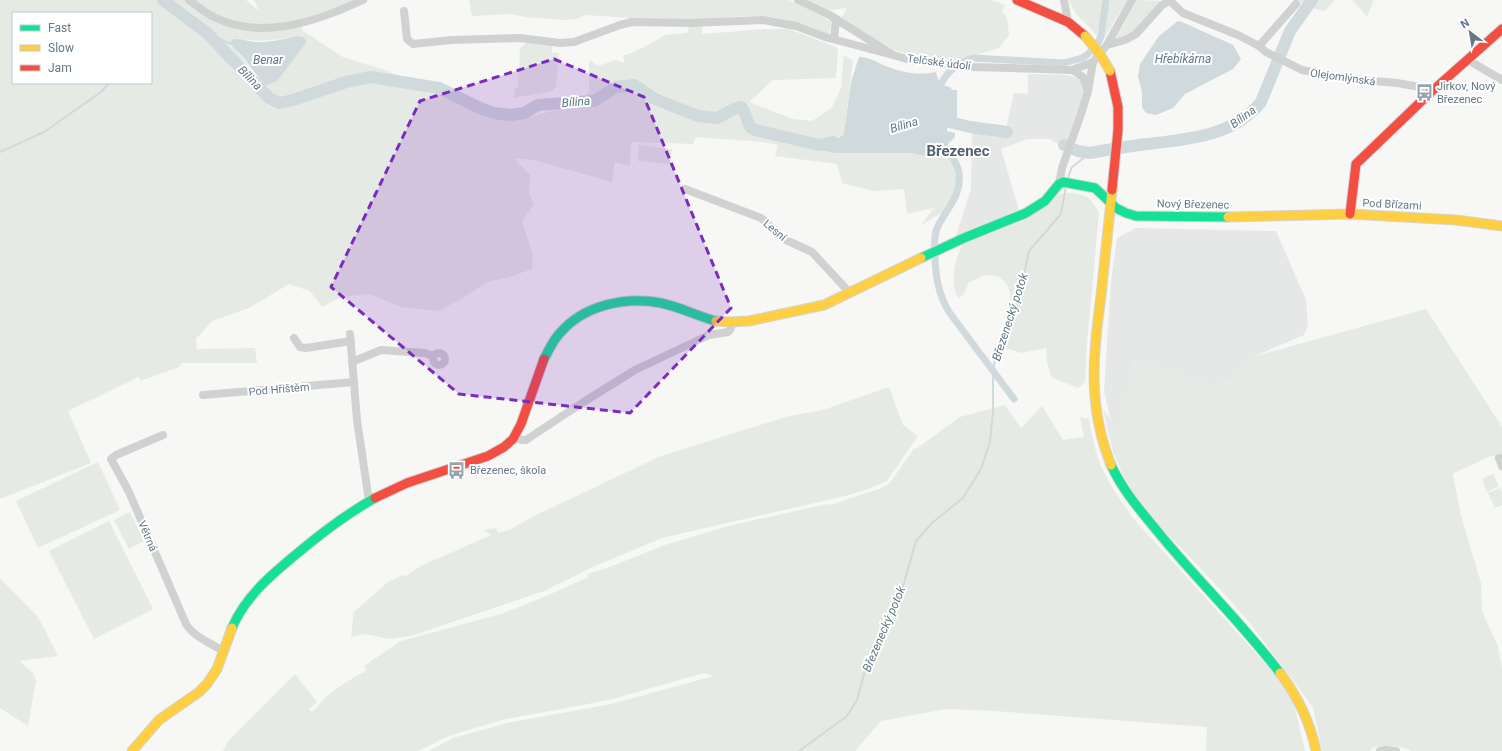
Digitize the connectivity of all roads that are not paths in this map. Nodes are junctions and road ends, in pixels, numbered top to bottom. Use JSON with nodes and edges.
{"nodes":[{"id":1,"x":189,"y":0,"type":"edge"},
{"id":2,"x":363,"y":0,"type":"edge"},
{"id":3,"x":798,"y":0,"type":"edge"},
{"id":4,"x":1017,"y":0,"type":"edge"},
{"id":5,"x":1064,"y":0,"type":"edge"},
{"id":6,"x":1132,"y":0,"type":"edge"},
{"id":7,"x":1170,"y":0,"type":"edge"},
{"id":8,"x":1296,"y":4,"type":"dead end"},
{"id":9,"x":404,"y":11,"type":"dead end"},
{"id":10,"x":836,"y":19,"type":"junction"},
{"id":11,"x":1068,"y":22,"type":"junction"},
{"id":12,"x":1502,"y":29,"type":"edge"},
{"id":13,"x":834,"y":39,"type":"junction"},
{"id":14,"x":1107,"y":44,"type":"junction"},
{"id":15,"x":1259,"y":46,"type":"junction"},
{"id":16,"x":892,"y":55,"type":"junction"},
{"id":17,"x":1468,"y":60,"type":"junction"},
{"id":18,"x":1093,"y":62,"type":"junction"},
{"id":19,"x":1072,"y":70,"type":"junction"},
{"id":20,"x":1502,"y":80,"type":"edge"},
{"id":21,"x":1088,"y":91,"type":"junction"},
{"id":22,"x":1432,"y":92,"type":"junction"},
{"id":23,"x":1064,"y":183,"type":"junction"},
{"id":24,"x":685,"y":189,"type":"dead end"},
{"id":25,"x":1110,"y":203,"type":"junction"},
{"id":26,"x":1350,"y":214,"type":"junction"},
{"id":27,"x":1280,"y":216,"type":"joint"},
{"id":28,"x":1502,"y":226,"type":"edge"},
{"id":29,"x":850,"y":293,"type":"junction"},
{"id":30,"x":733,"y":322,"type":"junction"},
{"id":31,"x":294,"y":338,"type":"dead end"},
{"id":32,"x":433,"y":356,"type":"dead end"},
{"id":33,"x":352,"y":362,"type":"junction"},
{"id":34,"x":354,"y":382,"type":"junction"},
{"id":35,"x":203,"y":395,"type":"dead end"},
{"id":36,"x":163,"y":435,"type":"dead end"},
{"id":37,"x":515,"y":436,"type":"junction"},
{"id":38,"x":369,"y":501,"type":"junction"},
{"id":39,"x":223,"y":652,"type":"junction"},
{"id":40,"x":132,"y":751,"type":"edge"},
{"id":41,"x":1316,"y":751,"type":"edge"},
{"id":42,"x":1380,"y":751,"type":"edge"},
{"id":43,"x":1396,"y":751,"type":"edge"}],
"edges":[{"from":1,"to":2,"type":"street"},
{"from":3,"to":10,"type":"street","name":"Telčské údolí"},
{"from":4,"to":11,"type":"street"},
{"from":5,"to":11,"type":"street"},
{"from":6,"to":14,"type":"street"},
{"from":7,"to":14,"type":"street"},
{"from":7,"to":15,"type":"street","name":"Olejomlýnská"},
{"from":8,"to":15,"type":"street"},
{"from":9,"to":13,"type":"street"},
{"from":10,"to":13,"type":"street"},
{"from":10,"to":16,"type":"street","name":"Telčské údolí"},
{"from":11,"to":25,"type":"street","bridge":true},
{"from":12,"to":17,"type":"street"},
{"from":13,"to":16,"type":"street"},
{"from":14,"to":18,"type":"street"},
{"from":15,"to":22,"type":"street","name":"Olejomlýnská"},
{"from":16,"to":19,"type":"street","name":"Telčské údolí"},
{"from":17,"to":20,"type":"street"},
{"from":17,"to":22,"type":"street"},
{"from":18,"to":19,"type":"street"},
{"from":18,"to":21,"type":"street"},
{"from":19,"to":21,"type":"street"},
{"from":21,"to":23,"type":"street"},
{"from":22,"to":26,"type":"street"},
{"from":23,"to":25,"type":"street","name":"Nový Březenec"},
{"from":23,"to":29,"type":"street"},
{"from":24,"to":29,"type":"street","name":"Lesní"},
{"from":25,"to":27,"type":"street","name":"Nový Březenec"},
{"from":25,"to":41,"type":"street"},
{"from":26,"to":27,"type":"street","name":"Pod Břízami"},
{"from":26,"to":28,"type":"street","name":"Pod Břízami"},
{"from":29,"to":30,"type":"street"},
{"from":30,"to":37,"type":"street"},
{"from":30,"to":37,"type":"street"},
{"from":31,"to":33,"type":"street"},
{"from":32,"to":33,"type":"street"},
{"from":33,"to":34,"type":"street"},
{"from":34,"to":35,"type":"street","name":"Pod Hřištěm"},
{"from":34,"to":38,"type":"street"},
{"from":36,"to":39,"type":"street","name":"Větrná"},
{"from":37,"to":38,"type":"street"},
{"from":38,"to":39,"type":"street"},
{"from":39,"to":40,"type":"street"},
{"from":42,"to":43,"type":"street"}]}
